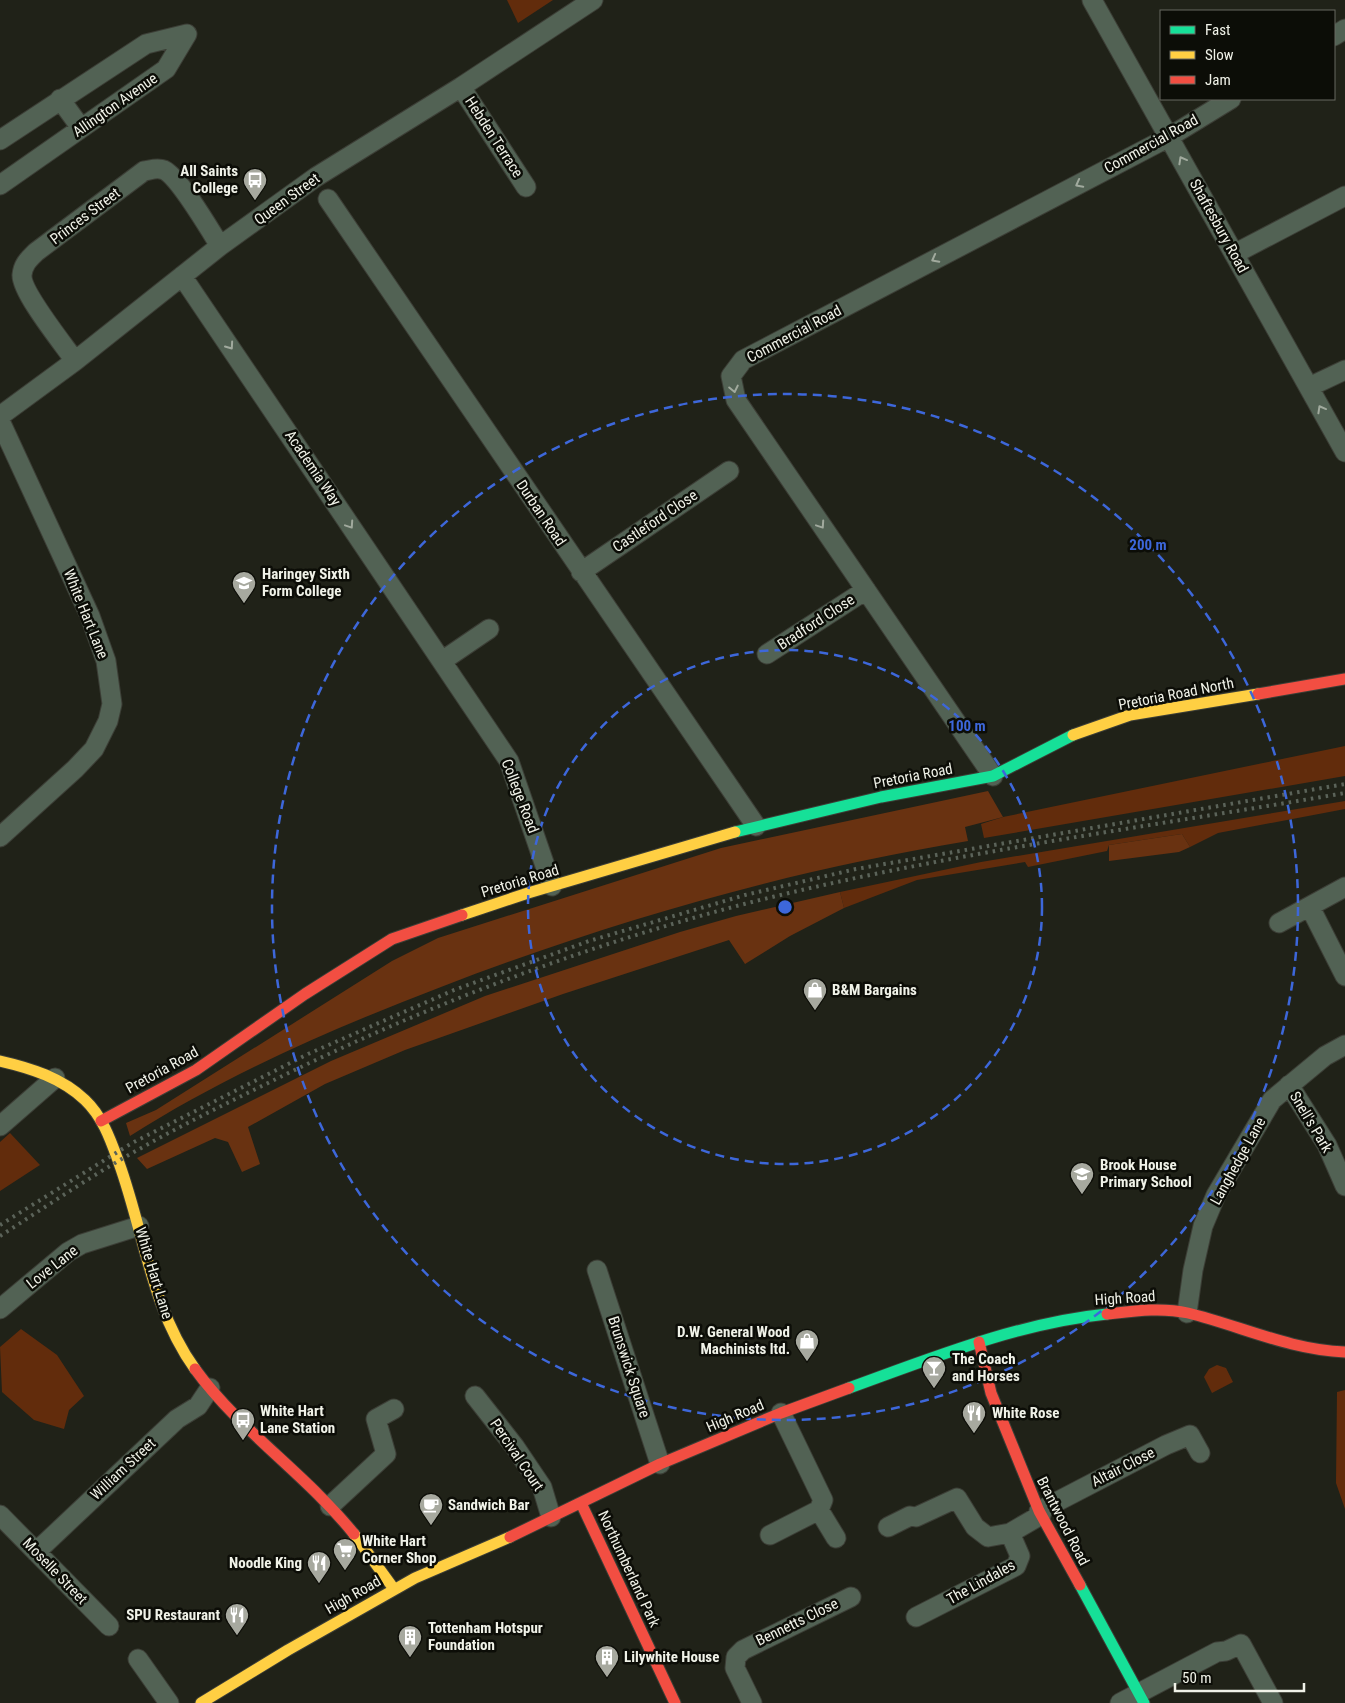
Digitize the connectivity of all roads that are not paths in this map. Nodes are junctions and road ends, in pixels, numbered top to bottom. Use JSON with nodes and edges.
{"nodes":[{"id":1,"x":1092,"y":0,"type":"edge"},
{"id":2,"x":591,"y":2,"type":"edge"},
{"id":3,"x":461,"y":87,"type":"junction"},
{"id":4,"x":60,"y":100,"type":"junction"},
{"id":5,"x":1229,"y":100,"type":"edge"},
{"id":6,"x":81,"y":128,"type":"junction"},
{"id":7,"x":1169,"y":136,"type":"junction"},
{"id":8,"x":0,"y":140,"type":"edge"},
{"id":9,"x":0,"y":185,"type":"edge"},
{"id":10,"x":526,"y":188,"type":"dead end"},
{"id":11,"x":1345,"y":196,"type":"edge"},
{"id":12,"x":328,"y":199,"type":"dead end"},
{"id":13,"x":220,"y":246,"type":"junction"},
{"id":14,"x":1234,"y":254,"type":"junction"},
{"id":15,"x":182,"y":276,"type":"junction"},
{"id":16,"x":75,"y":361,"type":"junction"},
{"id":17,"x":1345,"y":370,"type":"edge"},
{"id":18,"x":1309,"y":387,"type":"junction"},
{"id":19,"x":0,"y":416,"type":"edge"},
{"id":20,"x":0,"y":421,"type":"edge"},
{"id":21,"x":1345,"y":452,"type":"edge"},
{"id":22,"x":729,"y":471,"type":"dead end"},
{"id":23,"x":581,"y":572,"type":"junction"},
{"id":24,"x":866,"y":590,"type":"junction"},
{"id":25,"x":489,"y":629,"type":"dead end"},
{"id":26,"x":767,"y":654,"type":"dead end"},
{"id":27,"x":442,"y":661,"type":"junction"},
{"id":28,"x":1345,"y":680,"type":"edge"},
{"id":29,"x":993,"y":776,"type":"junction"},
{"id":30,"x":756,"y":826,"type":"junction"},
{"id":31,"x":0,"y":837,"type":"edge"},
{"id":32,"x":552,"y":886,"type":"junction"},
{"id":33,"x":1345,"y":887,"type":"edge"},
{"id":34,"x":1310,"y":906,"type":"junction"},
{"id":35,"x":1279,"y":923,"type":"dead end"},
{"id":36,"x":1345,"y":976,"type":"edge"},
{"id":37,"x":1345,"y":1045,"type":"edge"},
{"id":38,"x":0,"y":1061,"type":"edge"},
{"id":39,"x":55,"y":1078,"type":"junction"},
{"id":40,"x":1289,"y":1084,"type":"junction"},
{"id":41,"x":101,"y":1121,"type":"junction"},
{"id":42,"x":0,"y":1126,"type":"edge"},
{"id":43,"x":1345,"y":1186,"type":"edge"},
{"id":44,"x":139,"y":1226,"type":"junction"},
{"id":45,"x":597,"y":1270,"type":"dead end"},
{"id":46,"x":0,"y":1309,"type":"edge"},
{"id":47,"x":1187,"y":1313,"type":"junction"},
{"id":48,"x":979,"y":1342,"type":"junction"},
{"id":49,"x":1345,"y":1352,"type":"edge"},
{"id":50,"x":210,"y":1388,"type":"junction"},
{"id":51,"x":475,"y":1396,"type":"dead end"},
{"id":52,"x":394,"y":1409,"type":"dead end"},
{"id":53,"x":781,"y":1413,"type":"junction"},
{"id":54,"x":1200,"y":1454,"type":"dead end"},
{"id":55,"x":660,"y":1464,"type":"junction"},
{"id":56,"x":581,"y":1502,"type":"junction"},
{"id":57,"x":330,"y":1506,"type":"junction"},
{"id":58,"x":819,"y":1510,"type":"junction"},
{"id":59,"x":1040,"y":1513,"type":"junction"},
{"id":60,"x":552,"y":1517,"type":"junction"},
{"id":61,"x":4,"y":1526,"type":"edge"},
{"id":62,"x":888,"y":1527,"type":"dead end"},
{"id":63,"x":1010,"y":1533,"type":"junction"},
{"id":64,"x":770,"y":1535,"type":"dead end"},
{"id":65,"x":836,"y":1538,"type":"dead end"},
{"id":66,"x":36,"y":1552,"type":"junction"},
{"id":67,"x":394,"y":1589,"type":"junction"},
{"id":68,"x":851,"y":1597,"type":"dead end"},
{"id":69,"x":916,"y":1617,"type":"dead end"},
{"id":70,"x":109,"y":1626,"type":"dead end"},
{"id":71,"x":138,"y":1659,"type":"dead end"},
{"id":72,"x":1142,"y":1698,"type":"edge"},
{"id":73,"x":169,"y":1703,"type":"edge"},
{"id":74,"x":201,"y":1703,"type":"edge"},
{"id":75,"x":675,"y":1703,"type":"edge"},
{"id":76,"x":752,"y":1703,"type":"edge"},
{"id":77,"x":1120,"y":1703,"type":"edge"},
{"id":78,"x":1273,"y":1703,"type":"edge"}],
"edges":[{"from":1,"to":7,"type":"street","name":"Shaftesbury Road"},
{"from":2,"to":3,"type":"street","name":"Queen Street"},
{"from":3,"to":10,"type":"street","name":"Hebden Terrace"},
{"from":3,"to":13,"type":"street","name":"Queen Street"},
{"from":4,"to":6,"type":"street"},
{"from":4,"to":6,"type":"street","name":"Allington Avenue"},
{"from":4,"to":8,"type":"street","name":"Allington Avenue"},
{"from":5,"to":7,"type":"street","name":"Commercial Road"},
{"from":6,"to":9,"type":"street","name":"Allington Avenue"},
{"from":14,"to":7,"type":"street","name":"Shaftesbury Road","one_way":true},
{"from":7,"to":24,"type":"street","name":"Commercial Road","one_way":true},
{"from":11,"to":14,"type":"street"},
{"from":12,"to":23,"type":"street","name":"Durban Road"},
{"from":13,"to":15,"type":"street","name":"Queen Street"},
{"from":13,"to":16,"type":"street","name":"Princes Street"},
{"from":14,"to":18,"type":"street","name":"Shaftesbury Road"},
{"from":15,"to":16,"type":"street","name":"Queen Street"},
{"from":15,"to":27,"type":"street","name":"Academia Way","one_way":true},
{"from":16,"to":19,"type":"street","name":"Queen Street"},
{"from":17,"to":18,"type":"street"},
{"from":21,"to":18,"type":"street","name":"Shaftesbury Road","one_way":true},
{"from":20,"to":31,"type":"street","name":"White Hart Lane"},
{"from":22,"to":23,"type":"street","name":"Castleford Close"},
{"from":23,"to":30,"type":"street","name":"Durban Road"},
{"from":24,"to":26,"type":"street","name":"Bradford Close"},
{"from":24,"to":29,"type":"street","name":"Commercial Road"},
{"from":25,"to":27,"type":"street"},
{"from":27,"to":32,"type":"street","name":"College Road"},
{"from":28,"to":29,"type":"street","name":"Pretoria Road North"},
{"from":29,"to":30,"type":"street","name":"Pretoria Road"},
{"from":30,"to":32,"type":"street","name":"Pretoria Road"},
{"from":32,"to":41,"type":"street","name":"Pretoria Road"},
{"from":33,"to":34,"type":"street"},
{"from":34,"to":35,"type":"street"},
{"from":34,"to":36,"type":"street"},
{"from":37,"to":40,"type":"street","name":"Langhedge Lane"},
{"from":38,"to":39,"type":"street","name":"White Hart Lane"},
{"from":39,"to":41,"type":"street","name":"White Hart Lane"},
{"from":39,"to":42,"type":"street"},
{"from":40,"to":43,"type":"street","name":"Snell's Park"},
{"from":40,"to":47,"type":"street","name":"Langhedge Lane"},
{"from":41,"to":44,"type":"street","name":"White Hart Lane"},
{"from":44,"to":46,"type":"street","name":"Love Lane"},
{"from":44,"to":50,"type":"street","name":"White Hart Lane"},
{"from":45,"to":55,"type":"street","name":"Brunswick Square"},
{"from":47,"to":48,"type":"street","name":"High Road"},
{"from":47,"to":49,"type":"street","name":"High Road"},
{"from":48,"to":53,"type":"street","name":"High Road"},
{"from":48,"to":59,"type":"street","name":"Brantwood Road"},
{"from":50,"to":57,"type":"street","name":"White Hart Lane"},
{"from":50,"to":66,"type":"street","name":"William Street"},
{"from":51,"to":60,"type":"street","name":"Percival Court"},
{"from":52,"to":57,"type":"street"},
{"from":53,"to":55,"type":"street","name":"High Road"},
{"from":53,"to":58,"type":"street"},
{"from":54,"to":59,"type":"street","name":"Altair Close"},
{"from":55,"to":56,"type":"street","name":"High Road"},
{"from":56,"to":60,"type":"street","name":"High Road"},
{"from":56,"to":75,"type":"street","name":"Northumberland Park"},
{"from":57,"to":67,"type":"street","name":"White Hart Lane"},
{"from":58,"to":64,"type":"street"},
{"from":58,"to":65,"type":"street"},
{"from":59,"to":63,"type":"street"},
{"from":59,"to":72,"type":"street","name":"Brantwood Road"},
{"from":60,"to":67,"type":"street","name":"High Road"},
{"from":61,"to":66,"type":"street","name":"Moselle Street"},
{"from":62,"to":63,"type":"street"},
{"from":63,"to":69,"type":"street","name":"The Lindales"},
{"from":66,"to":70,"type":"street","name":"Moselle Street"},
{"from":67,"to":74,"type":"street","name":"High Road"},
{"from":68,"to":76,"type":"street","name":"Bennetts Close"},
{"from":71,"to":73,"type":"street"},
{"from":72,"to":77,"type":"street"},
{"from":72,"to":78,"type":"street"}]}
